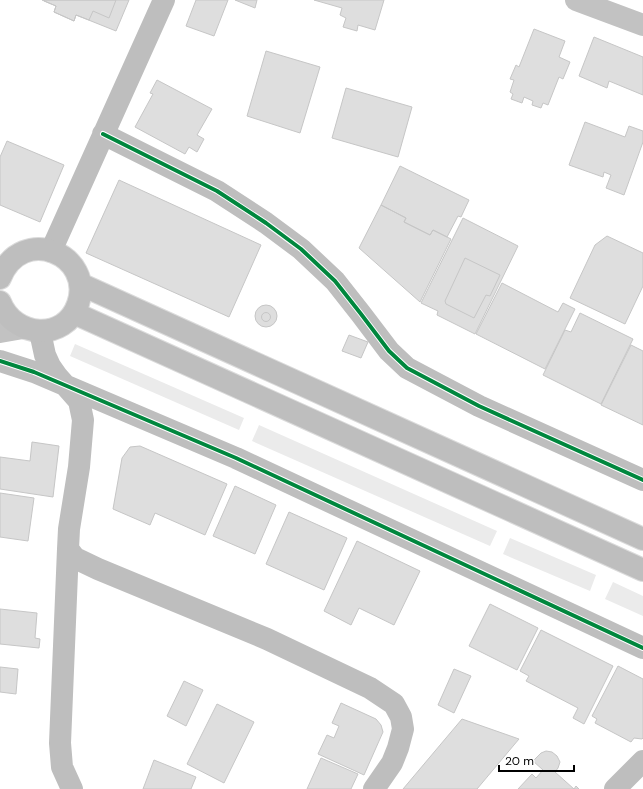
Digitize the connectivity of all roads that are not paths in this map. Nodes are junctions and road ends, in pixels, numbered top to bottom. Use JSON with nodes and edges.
{"nodes":[{"id":1,"x":164,"y":0,"type":"edge"},
{"id":2,"x":576,"y":0,"type":"edge"},
{"id":3,"x":603,"y":5,"type":"edge"},
{"id":4,"x":643,"y":25,"type":"edge"},
{"id":5,"x":103,"y":134,"type":"junction"},
{"id":6,"x":51,"y":251,"type":"junction"},
{"id":7,"x":8,"y":252,"type":"edge"},
{"id":8,"x":0,"y":278,"type":"edge"},
{"id":9,"x":80,"y":284,"type":"junction"},
{"id":10,"x":0,"y":302,"type":"edge"},
{"id":11,"x":74,"y":313,"type":"junction"},
{"id":12,"x":31,"y":330,"type":"junction"},
{"id":13,"x":0,"y":332,"type":"edge"},
{"id":14,"x":0,"y":361,"type":"edge"},
{"id":15,"x":64,"y":385,"type":"junction"},
{"id":16,"x":643,"y":480,"type":"edge"},
{"id":17,"x":643,"y":539,"type":"edge"},
{"id":18,"x":68,"y":549,"type":"junction"},
{"id":19,"x":643,"y":570,"type":"edge"},
{"id":20,"x":643,"y":648,"type":"edge"},
{"id":21,"x":643,"y":761,"type":"edge"},
{"id":22,"x":72,"y":789,"type":"edge"},
{"id":23,"x":374,"y":789,"type":"edge"},
{"id":24,"x":616,"y":789,"type":"edge"}],
"edges":[{"from":1,"to":5,"type":"street"},
{"from":2,"to":3,"type":"main road"},
{"from":3,"to":4,"type":"main road"},
{"from":5,"to":6,"type":"street"},
{"from":5,"to":16,"type":"street"},
{"from":6,"to":7,"type":"street"},
{"from":6,"to":9,"type":"street"},
{"from":7,"to":8,"type":"street"},
{"from":9,"to":11,"type":"street"},
{"from":9,"to":17,"type":"street"},
{"from":10,"to":12,"type":"street"},
{"from":11,"to":12,"type":"street"},
{"from":11,"to":19,"type":"street"},
{"from":12,"to":13,"type":"main road"},
{"from":12,"to":15,"type":"street"},
{"from":14,"to":15,"type":"street"},
{"from":15,"to":18,"type":"street"},
{"from":15,"to":20,"type":"street"},
{"from":18,"to":22,"type":"street"},
{"from":18,"to":23,"type":"street"},
{"from":21,"to":24,"type":"street"}]}
